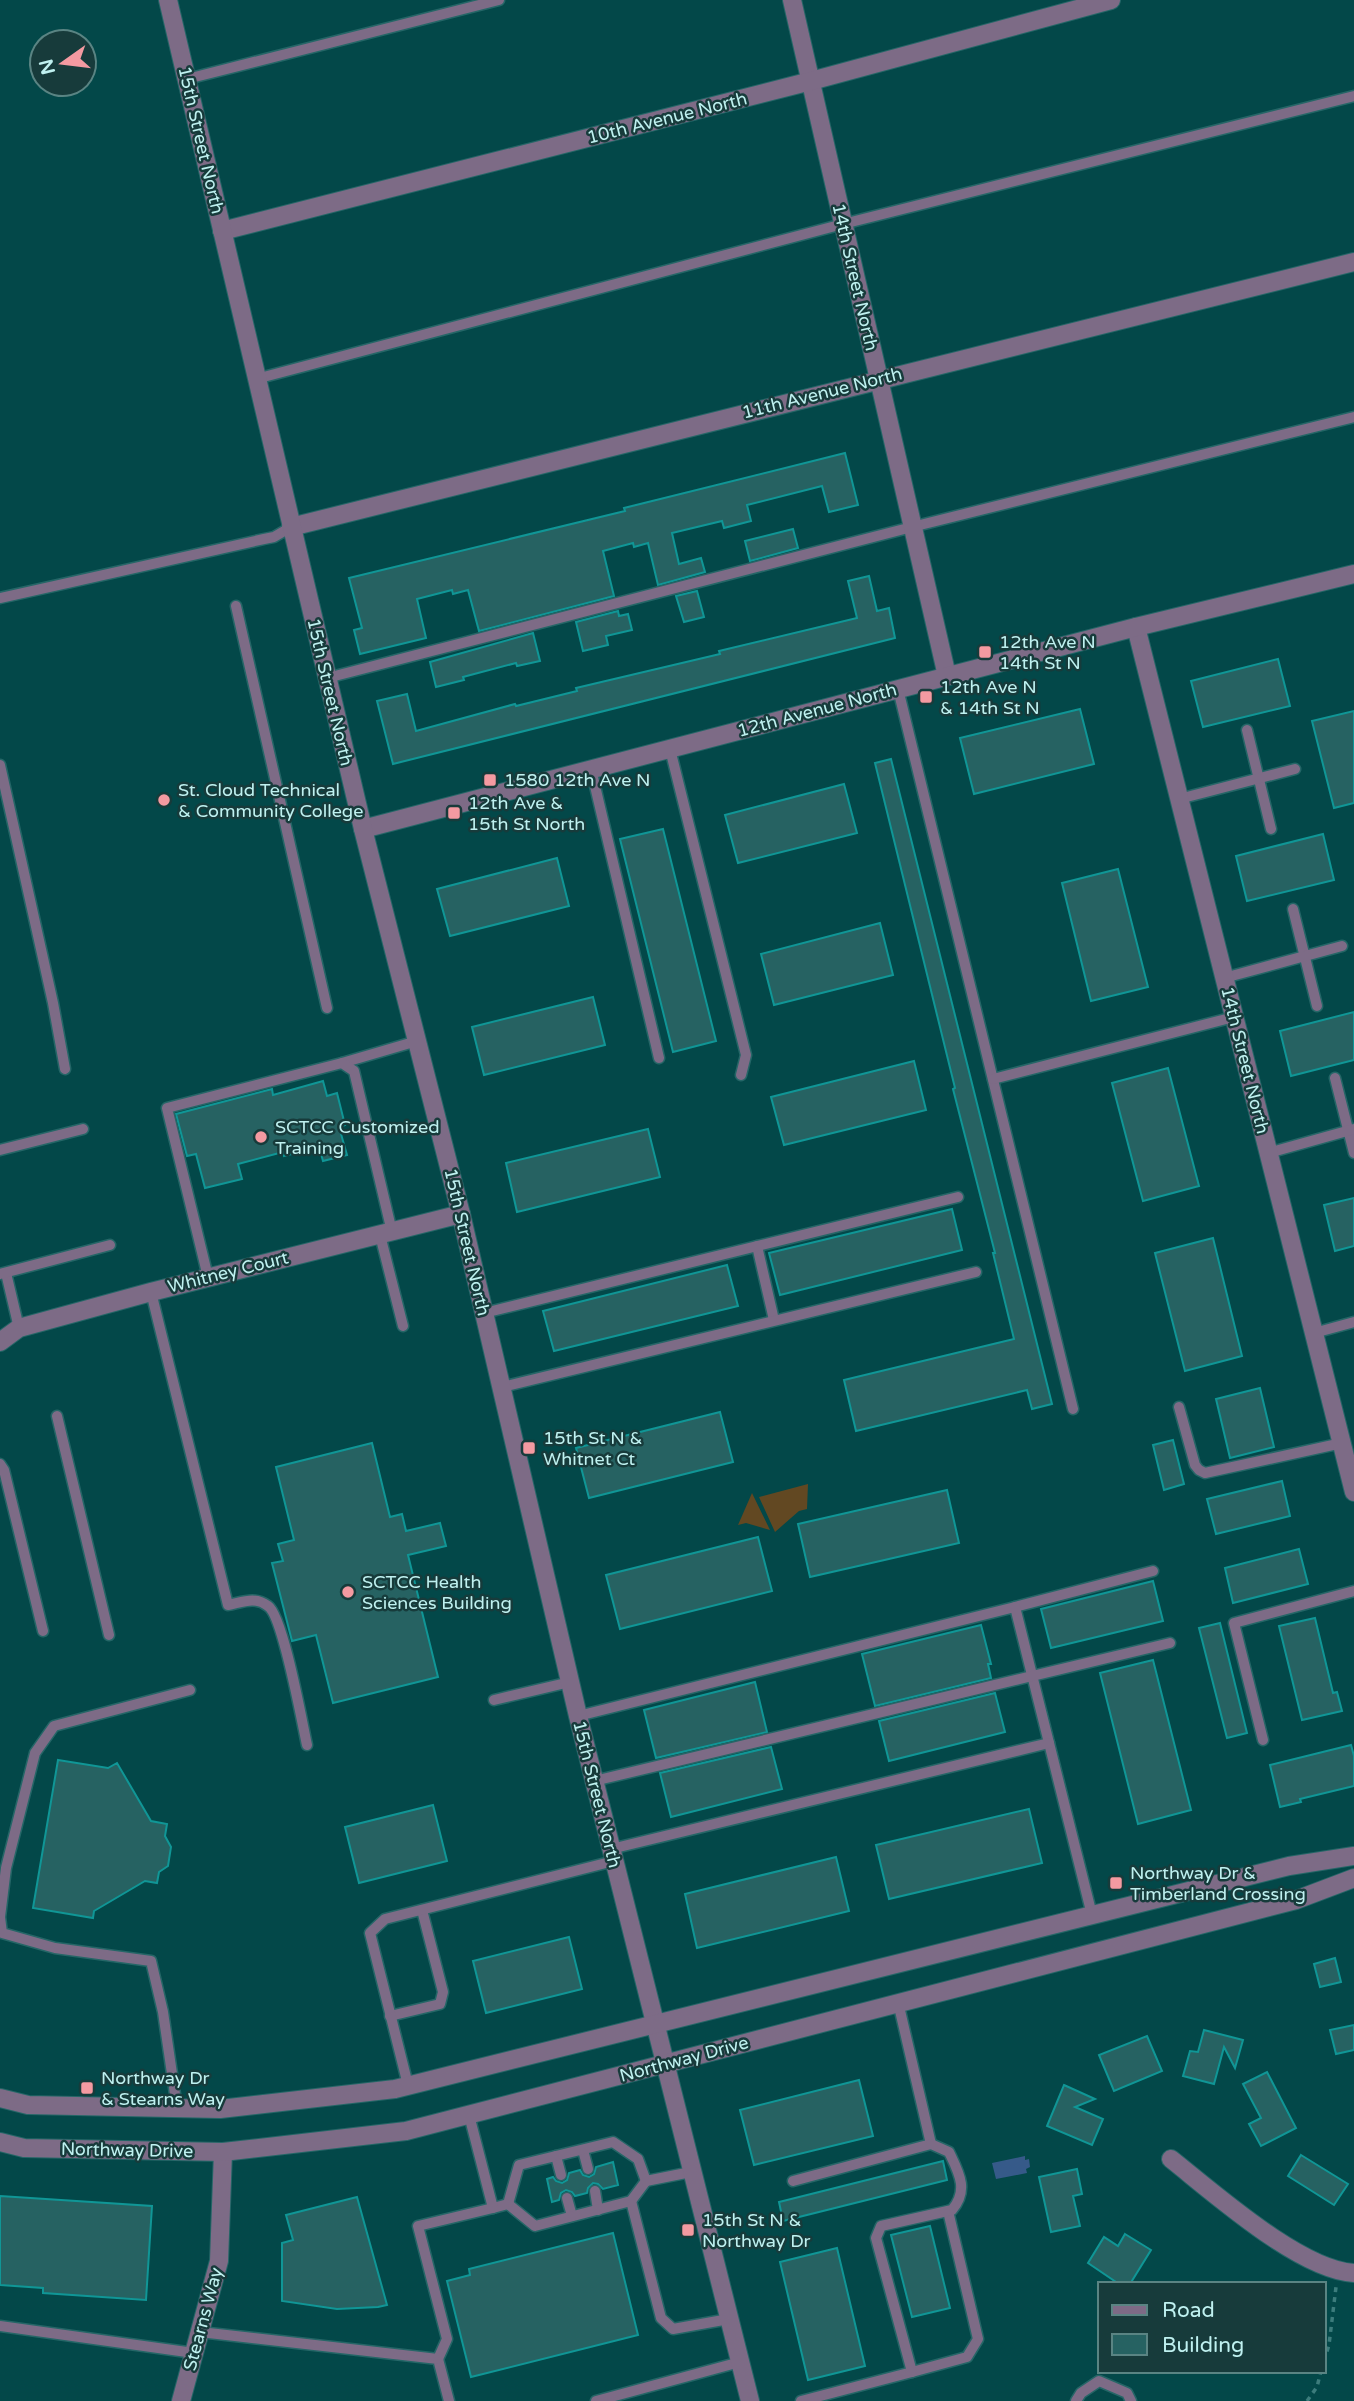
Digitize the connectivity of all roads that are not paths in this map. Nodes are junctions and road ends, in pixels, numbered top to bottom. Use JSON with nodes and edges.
{"nodes":[{"id":1,"x":168,"y":0,"type":"edge"},
{"id":2,"x":499,"y":0,"type":"edge"},
{"id":3,"x":792,"y":0,"type":"edge"},
{"id":4,"x":1111,"y":0,"type":"edge"},
{"id":5,"x":187,"y":79,"type":"junction"},
{"id":6,"x":811,"y":81,"type":"junction"},
{"id":7,"x":1354,"y":96,"type":"edge"},
{"id":8,"x":843,"y":224,"type":"junction"},
{"id":9,"x":222,"y":231,"type":"junction"},
{"id":10,"x":1354,"y":262,"type":"edge"},
{"id":11,"x":256,"y":379,"type":"junction"},
{"id":12,"x":877,"y":379,"type":"junction"},
{"id":13,"x":1354,"y":418,"type":"edge"},
{"id":14,"x":291,"y":527,"type":"junction"},
{"id":15,"x":912,"y":527,"type":"junction"},
{"id":16,"x":1354,"y":574,"type":"edge"},
{"id":17,"x":0,"y":598,"type":"edge"},
{"id":18,"x":236,"y":606,"type":"dead end"},
{"id":19,"x":1136,"y":627,"type":"junction"},
{"id":20,"x":947,"y":676,"type":"junction"},
{"id":21,"x":327,"y":678,"type":"junction"},
{"id":22,"x":898,"y":689,"type":"junction"},
{"id":23,"x":1247,"y":730,"type":"dead end"},
{"id":24,"x":670,"y":749,"type":"junction"},
{"id":25,"x":0,"y":765,"type":"edge"},
{"id":26,"x":592,"y":769,"type":"junction"},
{"id":27,"x":1295,"y":769,"type":"dead end"},
{"id":28,"x":1259,"y":778,"type":"junction"},
{"id":29,"x":1179,"y":799,"type":"junction"},
{"id":30,"x":363,"y":829,"type":"junction"},
{"id":31,"x":1271,"y":829,"type":"dead end"},
{"id":32,"x":1293,"y":909,"type":"dead end"},
{"id":33,"x":1342,"y":946,"type":"dead end"},
{"id":34,"x":1305,"y":956,"type":"junction"},
{"id":35,"x":1224,"y":978,"type":"junction"},
{"id":36,"x":1317,"y":1006,"type":"dead end"},
{"id":37,"x":327,"y":1008,"type":"dead end"},
{"id":38,"x":1234,"y":1017,"type":"junction"},
{"id":39,"x":417,"y":1041,"type":"junction"},
{"id":40,"x":659,"y":1058,"type":"dead end"},
{"id":41,"x":342,"y":1063,"type":"junction"},
{"id":42,"x":65,"y":1069,"type":"dead end"},
{"id":43,"x":741,"y":1075,"type":"dead end"},
{"id":44,"x":1335,"y":1077,"type":"dead end"},
{"id":45,"x":993,"y":1079,"type":"junction"},
{"id":46,"x":83,"y":1129,"type":"dead end"},
{"id":47,"x":1351,"y":1130,"type":"edge"},
{"id":48,"x":0,"y":1150,"type":"edge"},
{"id":49,"x":1268,"y":1153,"type":"junction"},
{"id":50,"x":1354,"y":1153,"type":"edge"},
{"id":51,"x":958,"y":1197,"type":"dead end"},
{"id":52,"x":461,"y":1213,"type":"junction"},
{"id":53,"x":386,"y":1233,"type":"junction"},
{"id":54,"x":110,"y":1245,"type":"dead end"},
{"id":55,"x":757,"y":1246,"type":"junction"},
{"id":56,"x":976,"y":1272,"type":"dead end"},
{"id":57,"x":3,"y":1273,"type":"edge"},
{"id":58,"x":208,"y":1277,"type":"junction"},
{"id":59,"x":151,"y":1292,"type":"junction"},
{"id":60,"x":484,"y":1312,"type":"junction"},
{"id":61,"x":774,"y":1320,"type":"junction"},
{"id":62,"x":1354,"y":1322,"type":"edge"},
{"id":63,"x":403,"y":1326,"type":"dead end"},
{"id":64,"x":19,"y":1328,"type":"junction"},
{"id":65,"x":1314,"y":1333,"type":"junction"},
{"id":66,"x":0,"y":1342,"type":"edge"},
{"id":67,"x":502,"y":1387,"type":"junction"},
{"id":68,"x":1179,"y":1407,"type":"dead end"},
{"id":69,"x":1073,"y":1409,"type":"dead end"},
{"id":70,"x":57,"y":1416,"type":"dead end"},
{"id":71,"x":1342,"y":1443,"type":"junction"},
{"id":72,"x":0,"y":1464,"type":"edge"},
{"id":73,"x":1353,"y":1482,"type":"edge"},
{"id":74,"x":1153,"y":1571,"type":"dead end"},
{"id":75,"x":1354,"y":1591,"type":"edge"},
{"id":76,"x":1015,"y":1607,"type":"junction"},
{"id":77,"x":43,"y":1631,"type":"dead end"},
{"id":78,"x":110,"y":1635,"type":"dead end"},
{"id":79,"x":1170,"y":1643,"type":"dead end"},
{"id":80,"x":1032,"y":1677,"type":"junction"},
{"id":81,"x":570,"y":1682,"type":"junction"},
{"id":82,"x":190,"y":1690,"type":"dead end"},
{"id":83,"x":494,"y":1700,"type":"dead end"},
{"id":84,"x":578,"y":1716,"type":"junction"},
{"id":85,"x":1263,"y":1740,"type":"dead end"},
{"id":86,"x":1049,"y":1743,"type":"junction"},
{"id":87,"x":307,"y":1745,"type":"dead end"},
{"id":88,"x":594,"y":1781,"type":"junction"},
{"id":89,"x":612,"y":1855,"type":"junction"},
{"id":90,"x":1354,"y":1857,"type":"edge"},
{"id":91,"x":1354,"y":1878,"type":"edge"},
{"id":92,"x":422,"y":1910,"type":"junction"},
{"id":93,"x":1092,"y":1915,"type":"junction"},
{"id":94,"x":898,"y":2002,"type":"junction"},
{"id":95,"x":390,"y":2017,"type":"junction"},
{"id":96,"x":653,"y":2023,"type":"junction"},
{"id":97,"x":664,"y":2065,"type":"junction"},
{"id":98,"x":408,"y":2085,"type":"junction"},
{"id":99,"x":0,"y":2098,"type":"edge"},
{"id":100,"x":177,"y":2108,"type":"junction"},
{"id":101,"x":469,"y":2115,"type":"junction"},
{"id":102,"x":0,"y":2142,"type":"edge"},
{"id":103,"x":931,"y":2144,"type":"junction"},
{"id":104,"x":583,"y":2150,"type":"junction"},
{"id":105,"x":223,"y":2152,"type":"junction"},
{"id":106,"x":556,"y":2156,"type":"junction"},
{"id":107,"x":1171,"y":2160,"type":"dead end"},
{"id":108,"x":588,"y":2169,"type":"dead end"},
{"id":109,"x":691,"y":2172,"type":"junction"},
{"id":110,"x":561,"y":2175,"type":"dead end"},
{"id":111,"x":646,"y":2181,"type":"junction"},
{"id":112,"x":793,"y":2181,"type":"dead end"},
{"id":113,"x":595,"y":2191,"type":"dead end"},
{"id":114,"x":567,"y":2198,"type":"dead end"},
{"id":115,"x":631,"y":2201,"type":"junction"},
{"id":116,"x":508,"y":2204,"type":"junction"},
{"id":117,"x":494,"y":2208,"type":"junction"},
{"id":118,"x":598,"y":2210,"type":"junction"},
{"id":119,"x":948,"y":2211,"type":"junction"},
{"id":120,"x":572,"y":2216,"type":"junction"},
{"id":121,"x":1346,"y":2272,"type":"edge"},
{"id":122,"x":729,"y":2319,"type":"junction"},
{"id":123,"x":0,"y":2326,"type":"edge"},
{"id":124,"x":200,"y":2332,"type":"junction"},
{"id":125,"x":194,"y":2353,"type":"junction"},
{"id":126,"x":438,"y":2360,"type":"junction"},
{"id":127,"x":740,"y":2362,"type":"junction"},
{"id":128,"x":912,"y":2372,"type":"junction"},
{"id":129,"x":181,"y":2401,"type":"edge"},
{"id":130,"x":449,"y":2401,"type":"edge"},
{"id":131,"x":596,"y":2401,"type":"edge"},
{"id":132,"x":750,"y":2401,"type":"edge"},
{"id":133,"x":801,"y":2401,"type":"edge"},
{"id":134,"x":1076,"y":2401,"type":"edge"},
{"id":135,"x":1131,"y":2401,"type":"edge"}],
"edges":[{"from":1,"to":5,"type":"street","name":"15th Street North"},
{"from":2,"to":5,"type":"lane"},
{"from":3,"to":6,"type":"street","name":"14th Street North"},
{"from":4,"to":6,"type":"street","name":"10th Avenue North"},
{"from":5,"to":9,"type":"street","name":"15th Street North"},
{"from":6,"to":8,"type":"street","name":"14th Street North"},
{"from":6,"to":9,"type":"street","name":"10th Avenue North"},
{"from":7,"to":8,"type":"lane"},
{"from":8,"to":11,"type":"lane"},
{"from":8,"to":12,"type":"street","name":"14th Street North"},
{"from":9,"to":11,"type":"street","name":"15th Street North"},
{"from":10,"to":12,"type":"street","name":"11th Avenue North"},
{"from":11,"to":14,"type":"street","name":"15th Street North"},
{"from":12,"to":14,"type":"street","name":"11th Avenue North"},
{"from":12,"to":15,"type":"street","name":"14th Street North"},
{"from":13,"to":15,"type":"lane"},
{"from":14,"to":17,"type":"lane"},
{"from":14,"to":21,"type":"street","name":"15th Street North"},
{"from":15,"to":20,"type":"street","name":"14th Street North"},
{"from":15,"to":21,"type":"lane"},
{"from":16,"to":19,"type":"street","name":"12th Avenue North"},
{"from":18,"to":37,"type":"lane"},
{"from":19,"to":20,"type":"street","name":"12th Avenue North"},
{"from":19,"to":29,"type":"street","name":"14th Street North"},
{"from":20,"to":22,"type":"street","name":"12th Avenue North"},
{"from":21,"to":30,"type":"street","name":"15th Street North"},
{"from":22,"to":24,"type":"street","name":"12th Avenue North"},
{"from":22,"to":45,"type":"lane"},
{"from":23,"to":28,"type":"lane"},
{"from":24,"to":26,"type":"street","name":"12th Avenue North"},
{"from":24,"to":43,"type":"lane"},
{"from":25,"to":42,"type":"lane"},
{"from":26,"to":30,"type":"street","name":"12th Avenue North"},
{"from":26,"to":40,"type":"lane"},
{"from":27,"to":28,"type":"lane"},
{"from":28,"to":29,"type":"lane"},
{"from":28,"to":31,"type":"lane"},
{"from":29,"to":35,"type":"street","name":"14th Street North"},
{"from":30,"to":39,"type":"street","name":"15th Street North"},
{"from":32,"to":34,"type":"lane"},
{"from":33,"to":34,"type":"lane"},
{"from":34,"to":35,"type":"lane"},
{"from":34,"to":36,"type":"lane"},
{"from":35,"to":38,"type":"street","name":"14th Street North"},
{"from":38,"to":45,"type":"lane"},
{"from":38,"to":49,"type":"street","name":"14th Street North"},
{"from":39,"to":41,"type":"lane"},
{"from":39,"to":52,"type":"street","name":"15th Street North"},
{"from":41,"to":53,"type":"lane"},
{"from":41,"to":58,"type":"lane"},
{"from":44,"to":47,"type":"lane"},
{"from":45,"to":69,"type":"lane"},
{"from":46,"to":48,"type":"lane"},
{"from":47,"to":49,"type":"lane"},
{"from":47,"to":50,"type":"lane"},
{"from":49,"to":65,"type":"street","name":"14th Street North"},
{"from":51,"to":55,"type":"lane"},
{"from":52,"to":53,"type":"street","name":"Whitney Court"},
{"from":52,"to":60,"type":"street","name":"15th Street North"},
{"from":53,"to":58,"type":"street","name":"Whitney Court"},
{"from":53,"to":63,"type":"lane"},
{"from":54,"to":57,"type":"lane"},
{"from":55,"to":60,"type":"lane"},
{"from":55,"to":61,"type":"lane"},
{"from":56,"to":61,"type":"lane"},
{"from":57,"to":64,"type":"lane"},
{"from":58,"to":59,"type":"street","name":"Whitney Court"},
{"from":59,"to":64,"type":"street","name":"Whitney Court"},
{"from":59,"to":87,"type":"lane"},
{"from":60,"to":67,"type":"street","name":"15th Street North"},
{"from":61,"to":67,"type":"lane"},
{"from":62,"to":65,"type":"lane"},
{"from":64,"to":66,"type":"street","name":"Whitney Court"},
{"from":65,"to":71,"type":"street","name":"14th Street North"},
{"from":67,"to":81,"type":"street","name":"15th Street North"},
{"from":68,"to":71,"type":"lane"},
{"from":70,"to":78,"type":"lane"},
{"from":71,"to":73,"type":"street","name":"14th Street North"},
{"from":72,"to":77,"type":"lane"},
{"from":74,"to":76,"type":"lane"},
{"from":75,"to":85,"type":"lane"},
{"from":76,"to":80,"type":"lane"},
{"from":76,"to":84,"type":"lane"},
{"from":79,"to":80,"type":"lane"},
{"from":80,"to":86,"type":"lane"},
{"from":80,"to":88,"type":"lane"},
{"from":81,"to":83,"type":"lane"},
{"from":81,"to":84,"type":"street","name":"15th Street North"},
{"from":82,"to":100,"type":"lane"},
{"from":84,"to":88,"type":"street","name":"15th Street North"},
{"from":86,"to":89,"type":"lane"},
{"from":86,"to":93,"type":"lane"},
{"from":88,"to":89,"type":"street","name":"15th Street North"},
{"from":89,"to":92,"type":"lane"},
{"from":89,"to":96,"type":"street","name":"15th Street North"},
{"from":90,"to":93,"type":"street"},
{"from":91,"to":94,"type":"street","name":"Northway Drive"},
{"from":92,"to":95,"type":"lane"},
{"from":92,"to":95,"type":"lane"},
{"from":93,"to":96,"type":"street"},
{"from":94,"to":97,"type":"street","name":"Northway Drive"},
{"from":94,"to":103,"type":"lane"},
{"from":95,"to":98,"type":"lane"},
{"from":96,"to":97,"type":"street","name":"15th Street North"},
{"from":96,"to":98,"type":"street"},
{"from":97,"to":101,"type":"street","name":"Northway Drive"},
{"from":97,"to":109,"type":"street","name":"15th Street North"},
{"from":98,"to":100,"type":"street"},
{"from":99,"to":100,"type":"street"},
{"from":101,"to":105,"type":"street","name":"Northway Drive"},
{"from":101,"to":117,"type":"lane"},
{"from":102,"to":105,"type":"street","name":"Northway Drive"},
{"from":103,"to":112,"type":"lane"},
{"from":103,"to":119,"type":"lane"},
{"from":104,"to":106,"type":"lane"},
{"from":104,"to":108,"type":"lane"},
{"from":104,"to":111,"type":"lane"},
{"from":105,"to":124,"type":"street","name":"Stearns Way"},
{"from":106,"to":110,"type":"lane"},
{"from":106,"to":116,"type":"lane"},
{"from":107,"to":121,"type":"street"},
{"from":109,"to":111,"type":"lane"},
{"from":109,"to":122,"type":"street","name":"15th Street North"},
{"from":111,"to":115,"type":"lane"},
{"from":113,"to":118,"type":"lane"},
{"from":114,"to":120,"type":"lane"},
{"from":115,"to":118,"type":"lane"},
{"from":115,"to":122,"type":"lane"},
{"from":116,"to":117,"type":"lane"},
{"from":116,"to":120,"type":"lane"},
{"from":117,"to":126,"type":"lane"},
{"from":118,"to":120,"type":"lane"},
{"from":119,"to":128,"type":"lane"},
{"from":119,"to":128,"type":"lane"},
{"from":122,"to":127,"type":"street","name":"15th Street North"},
{"from":123,"to":125,"type":"lane"},
{"from":124,"to":125,"type":"street","name":"Stearns Way"},
{"from":124,"to":126,"type":"lane"},
{"from":125,"to":129,"type":"street","name":"Stearns Way"},
{"from":126,"to":130,"type":"lane"},
{"from":127,"to":131,"type":"lane"},
{"from":127,"to":132,"type":"street","name":"15th Street North"},
{"from":128,"to":133,"type":"lane"},
{"from":134,"to":135,"type":"lane"}]}
